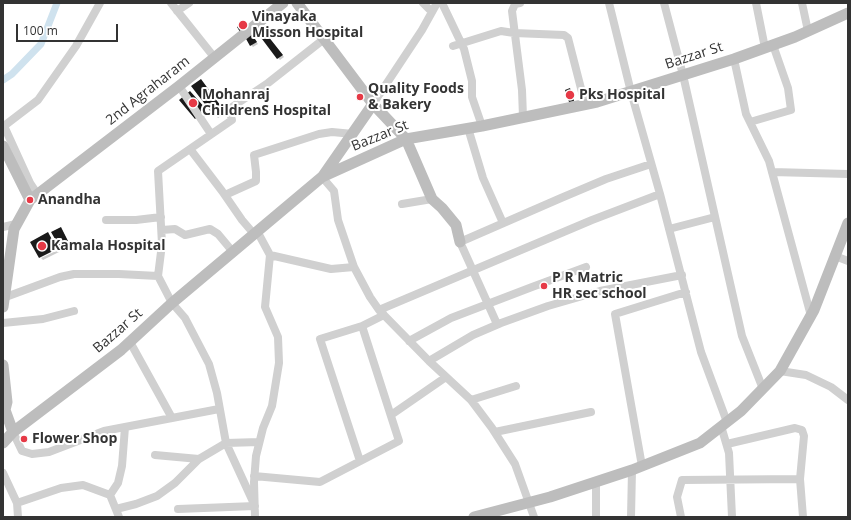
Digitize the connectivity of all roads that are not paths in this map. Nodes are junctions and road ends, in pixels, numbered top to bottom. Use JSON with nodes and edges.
{"nodes":[{"id":1,"x":100,"y":3,"type":"edge"},
{"id":2,"x":171,"y":3,"type":"edge"},
{"id":3,"x":189,"y":3,"type":"edge"},
{"id":4,"x":283,"y":3,"type":"edge"},
{"id":5,"x":297,"y":3,"type":"edge"},
{"id":6,"x":423,"y":3,"type":"edge"},
{"id":7,"x":437,"y":3,"type":"edge"},
{"id":8,"x":442,"y":3,"type":"edge"},
{"id":9,"x":520,"y":3,"type":"edge"},
{"id":10,"x":609,"y":3,"type":"edge"},
{"id":11,"x":664,"y":3,"type":"edge"},
{"id":12,"x":756,"y":3,"type":"edge"},
{"id":13,"x":802,"y":3,"type":"edge"},
{"id":14,"x":177,"y":11,"type":"junction"},
{"id":15,"x":432,"y":12,"type":"junction"},
{"id":16,"x":848,"y":13,"type":"edge"},
{"id":17,"x":808,"y":31,"type":"junction"},
{"id":18,"x":514,"y":33,"type":"junction"},
{"id":19,"x":324,"y":39,"type":"junction"},
{"id":20,"x":457,"y":44,"type":"junction"},
{"id":21,"x":769,"y":46,"type":"junction"},
{"id":22,"x":214,"y":57,"type":"junction"},
{"id":23,"x":734,"y":59,"type":"junction"},
{"id":24,"x":683,"y":75,"type":"junction"},
{"id":25,"x":180,"y":86,"type":"junction"},
{"id":26,"x":631,"y":92,"type":"junction"},
{"id":27,"x":373,"y":104,"type":"junction"},
{"id":28,"x":585,"y":104,"type":"junction"},
{"id":29,"x":523,"y":118,"type":"junction"},
{"id":30,"x":750,"y":122,"type":"junction"},
{"id":31,"x":482,"y":126,"type":"junction"},
{"id":32,"x":468,"y":128,"type":"junction"},
{"id":33,"x":211,"y":134,"type":"junction"},
{"id":34,"x":353,"y":134,"type":"junction"},
{"id":35,"x":406,"y":139,"type":"junction"},
{"id":36,"x":4,"y":146,"type":"edge"},
{"id":37,"x":190,"y":149,"type":"junction"},
{"id":38,"x":651,"y":164,"type":"junction"},
{"id":39,"x":772,"y":172,"type":"junction"},
{"id":40,"x":848,"y":174,"type":"edge"},
{"id":41,"x":322,"y":177,"type":"junction"},
{"id":42,"x":660,"y":194,"type":"junction"},
{"id":43,"x":225,"y":195,"type":"junction"},
{"id":44,"x":34,"y":198,"type":"junction"},
{"id":45,"x":432,"y":199,"type":"junction"},
{"id":46,"x":402,"y":204,"type":"dead end"},
{"id":47,"x":715,"y":217,"type":"junction"},
{"id":48,"x":161,"y":218,"type":"junction"},
{"id":49,"x":106,"y":220,"type":"dead end"},
{"id":50,"x":503,"y":223,"type":"junction"},
{"id":51,"x":848,"y":223,"type":"edge"},
{"id":52,"x":16,"y":224,"type":"junction"},
{"id":53,"x":3,"y":226,"type":"edge"},
{"id":54,"x":669,"y":229,"type":"junction"},
{"id":55,"x":162,"y":230,"type":"junction"},
{"id":56,"x":256,"y":233,"type":"junction"},
{"id":57,"x":460,"y":242,"type":"junction"},
{"id":58,"x":233,"y":252,"type":"junction"},
{"id":59,"x":270,"y":254,"type":"junction"},
{"id":60,"x":835,"y":256,"type":"junction"},
{"id":61,"x":848,"y":261,"type":"edge"},
{"id":62,"x":354,"y":266,"type":"junction"},
{"id":63,"x":586,"y":267,"type":"dead end"},
{"id":64,"x":474,"y":270,"type":"junction"},
{"id":65,"x":158,"y":276,"type":"junction"},
{"id":66,"x":682,"y":276,"type":"junction"},
{"id":67,"x":686,"y":292,"type":"junction"},
{"id":68,"x":3,"y":301,"type":"edge"},
{"id":69,"x":172,"y":303,"type":"junction"},
{"id":70,"x":488,"y":303,"type":"junction"},
{"id":71,"x":74,"y":311,"type":"dead end"},
{"id":72,"x":382,"y":312,"type":"junction"},
{"id":73,"x":811,"y":316,"type":"junction"},
{"id":74,"x":3,"y":324,"type":"edge"},
{"id":75,"x":497,"y":324,"type":"junction"},
{"id":76,"x":362,"y":326,"type":"junction"},
{"id":77,"x":409,"y":340,"type":"junction"},
{"id":78,"x":130,"y":342,"type":"junction"},
{"id":79,"x":429,"y":361,"type":"junction"},
{"id":80,"x":3,"y":365,"type":"edge"},
{"id":81,"x":780,"y":371,"type":"junction"},
{"id":82,"x":446,"y":377,"type":"junction"},
{"id":83,"x":516,"y":386,"type":"dead end"},
{"id":84,"x":763,"y":389,"type":"junction"},
{"id":85,"x":471,"y":400,"type":"junction"},
{"id":86,"x":848,"y":400,"type":"edge"},
{"id":87,"x":219,"y":408,"type":"junction"},
{"id":88,"x":4,"y":411,"type":"edge"},
{"id":89,"x":591,"y":412,"type":"dead end"},
{"id":90,"x":391,"y":416,"type":"junction"},
{"id":91,"x":172,"y":418,"type":"junction"},
{"id":92,"x":724,"y":424,"type":"junction"},
{"id":93,"x":125,"y":427,"type":"junction"},
{"id":94,"x":13,"y":432,"type":"junction"},
{"id":95,"x":494,"y":432,"type":"junction"},
{"id":96,"x":259,"y":442,"type":"junction"},
{"id":97,"x":3,"y":443,"type":"edge"},
{"id":98,"x":226,"y":443,"type":"junction"},
{"id":99,"x":727,"y":444,"type":"junction"},
{"id":100,"x":155,"y":455,"type":"dead end"},
{"id":101,"x":199,"y":459,"type":"junction"},
{"id":102,"x":360,"y":462,"type":"junction"},
{"id":103,"x":637,"y":468,"type":"junction"},
{"id":104,"x":3,"y":473,"type":"edge"},
{"id":105,"x":254,"y":476,"type":"junction"},
{"id":106,"x":730,"y":479,"type":"junction"},
{"id":107,"x":800,"y":479,"type":"junction"},
{"id":108,"x":596,"y":482,"type":"junction"},
{"id":109,"x":110,"y":495,"type":"junction"},
{"id":110,"x":529,"y":502,"type":"junction"},
{"id":111,"x":17,"y":503,"type":"junction"},
{"id":112,"x":255,"y":506,"type":"junction"},
{"id":113,"x":116,"y":509,"type":"junction"},
{"id":114,"x":178,"y":509,"type":"dead end"},
{"id":115,"x":488,"y":515,"type":"edge"},
{"id":116,"x":18,"y":517,"type":"edge"},
{"id":117,"x":119,"y":517,"type":"edge"},
{"id":118,"x":255,"y":517,"type":"edge"},
{"id":119,"x":474,"y":517,"type":"edge"},
{"id":120,"x":534,"y":517,"type":"edge"},
{"id":121,"x":596,"y":517,"type":"edge"},
{"id":122,"x":631,"y":517,"type":"edge"},
{"id":123,"x":681,"y":517,"type":"edge"},
{"id":124,"x":732,"y":517,"type":"edge"},
{"id":125,"x":802,"y":517,"type":"edge"}],
"edges":[{"from":1,"to":44,"type":"street"},
{"from":2,"to":14,"type":"street"},
{"from":3,"to":14,"type":"street"},
{"from":4,"to":22,"type":"main road","name":"2nd Agraharam"},
{"from":5,"to":19,"type":"main road"},
{"from":6,"to":15,"type":"street"},
{"from":7,"to":15,"type":"street"},
{"from":8,"to":20,"type":"street"},
{"from":9,"to":18,"type":"street"},
{"from":10,"to":26,"type":"street"},
{"from":11,"to":24,"type":"street"},
{"from":12,"to":21,"type":"street"},
{"from":13,"to":17,"type":"street"},
{"from":14,"to":22,"type":"street"},
{"from":15,"to":27,"type":"street"},
{"from":16,"to":17,"type":"main road","name":"Bazzar St"},
{"from":17,"to":21,"type":"main road","name":"Bazzar St"},
{"from":18,"to":20,"type":"street"},
{"from":18,"to":28,"type":"street"},
{"from":18,"to":29,"type":"street"},
{"from":19,"to":27,"type":"main road"},
{"from":19,"to":33,"type":"street"},
{"from":20,"to":31,"type":"street"},
{"from":21,"to":23,"type":"main road","name":"Bazzar St"},
{"from":21,"to":30,"type":"street"},
{"from":22,"to":25,"type":"main road","name":"2nd Agraharam"},
{"from":23,"to":24,"type":"main road","name":"Bazzar St"},
{"from":23,"to":30,"type":"street"},
{"from":24,"to":26,"type":"main road","name":"Bazzar St"},
{"from":24,"to":47,"type":"street"},
{"from":25,"to":33,"type":"street"},
{"from":25,"to":44,"type":"main road","name":"2nd Agraharam"},
{"from":26,"to":28,"type":"main road","name":"Bazzar St"},
{"from":26,"to":38,"type":"street"},
{"from":27,"to":34,"type":"main road"},
{"from":27,"to":35,"type":"main road"},
{"from":28,"to":29,"type":"main road","name":"Bazzar St"},
{"from":29,"to":31,"type":"main road","name":"Bazzar St"},
{"from":30,"to":39,"type":"street"},
{"from":31,"to":32,"type":"main road","name":"Bazzar St"},
{"from":32,"to":35,"type":"main road","name":"Bazzar St"},
{"from":32,"to":50,"type":"street"},
{"from":33,"to":37,"type":"street"},
{"from":34,"to":41,"type":"main road"},
{"from":34,"to":43,"type":"street"},
{"from":35,"to":41,"type":"main road","name":"Bazzar St"},
{"from":35,"to":45,"type":"main road"},
{"from":36,"to":44,"type":"main road"},
{"from":37,"to":43,"type":"street"},
{"from":37,"to":48,"type":"street"},
{"from":38,"to":42,"type":"street"},
{"from":38,"to":50,"type":"street"},
{"from":39,"to":40,"type":"street"},
{"from":39,"to":73,"type":"street"},
{"from":41,"to":56,"type":"main road","name":"Bazzar St"},
{"from":41,"to":62,"type":"street"},
{"from":42,"to":54,"type":"street"},
{"from":42,"to":64,"type":"street"},
{"from":43,"to":56,"type":"street"},
{"from":44,"to":52,"type":"main road"},
{"from":45,"to":46,"type":"street"},
{"from":45,"to":57,"type":"main road"},
{"from":47,"to":54,"type":"street"},
{"from":47,"to":84,"type":"street"},
{"from":48,"to":49,"type":"street"},
{"from":48,"to":55,"type":"street"},
{"from":50,"to":57,"type":"street"},
{"from":51,"to":60,"type":"main road"},
{"from":52,"to":53,"type":"street"},
{"from":52,"to":68,"type":"main road"},
{"from":54,"to":66,"type":"street"},
{"from":55,"to":58,"type":"street"},
{"from":55,"to":65,"type":"street"},
{"from":56,"to":58,"type":"main road","name":"Bazzar St"},
{"from":56,"to":59,"type":"street"},
{"from":57,"to":64,"type":"street"},
{"from":58,"to":69,"type":"main road","name":"Bazzar St"},
{"from":59,"to":62,"type":"street"},
{"from":59,"to":96,"type":"street"},
{"from":60,"to":61,"type":"street"},
{"from":60,"to":73,"type":"main road"},
{"from":62,"to":72,"type":"street"},
{"from":63,"to":70,"type":"street"},
{"from":64,"to":70,"type":"street"},
{"from":64,"to":72,"type":"street"},
{"from":65,"to":68,"type":"street"},
{"from":65,"to":69,"type":"street"},
{"from":66,"to":67,"type":"street"},
{"from":66,"to":75,"type":"street"},
{"from":67,"to":92,"type":"street"},
{"from":67,"to":103,"type":"street"},
{"from":69,"to":78,"type":"main road","name":"Bazzar St"},
{"from":69,"to":87,"type":"street"},
{"from":70,"to":75,"type":"street"},
{"from":70,"to":77,"type":"street"},
{"from":71,"to":74,"type":"street"},
{"from":72,"to":76,"type":"street"},
{"from":72,"to":77,"type":"street"},
{"from":73,"to":81,"type":"main road"},
{"from":75,"to":79,"type":"street"},
{"from":76,"to":90,"type":"street"},
{"from":76,"to":102,"type":"street"},
{"from":77,"to":79,"type":"street"},
{"from":78,"to":91,"type":"street"},
{"from":78,"to":94,"type":"main road","name":"Bazzar St"},
{"from":79,"to":82,"type":"street"},
{"from":80,"to":88,"type":"main road"},
{"from":81,"to":84,"type":"main road"},
{"from":81,"to":86,"type":"street"},
{"from":82,"to":85,"type":"street"},
{"from":82,"to":90,"type":"street"},
{"from":83,"to":85,"type":"street"},
{"from":84,"to":92,"type":"main road"},
{"from":85,"to":95,"type":"street"},
{"from":87,"to":91,"type":"street"},
{"from":87,"to":98,"type":"street"},
{"from":88,"to":94,"type":"main road"},
{"from":89,"to":95,"type":"street"},
{"from":90,"to":102,"type":"street"},
{"from":91,"to":93,"type":"street"},
{"from":92,"to":99,"type":"street"},
{"from":92,"to":103,"type":"main road"},
{"from":93,"to":94,"type":"street"},
{"from":93,"to":109,"type":"street"},
{"from":94,"to":97,"type":"main road","name":"Bazzar St"},
{"from":95,"to":110,"type":"street"},
{"from":96,"to":98,"type":"street"},
{"from":96,"to":105,"type":"street"},
{"from":98,"to":101,"type":"street"},
{"from":98,"to":112,"type":"street"},
{"from":99,"to":106,"type":"street"},
{"from":99,"to":107,"type":"street"},
{"from":100,"to":101,"type":"street"},
{"from":101,"to":113,"type":"street"},
{"from":102,"to":105,"type":"street"},
{"from":103,"to":108,"type":"main road"},
{"from":103,"to":122,"type":"street"},
{"from":104,"to":111,"type":"street"},
{"from":105,"to":112,"type":"street"},
{"from":106,"to":107,"type":"street"},
{"from":106,"to":123,"type":"street"},
{"from":106,"to":124,"type":"street"},
{"from":107,"to":125,"type":"street"},
{"from":108,"to":110,"type":"main road"},
{"from":108,"to":121,"type":"street"},
{"from":109,"to":111,"type":"street"},
{"from":109,"to":113,"type":"street"},
{"from":110,"to":115,"type":"main road"},
{"from":110,"to":120,"type":"street"},
{"from":111,"to":116,"type":"street"},
{"from":112,"to":114,"type":"street"},
{"from":112,"to":118,"type":"street"},
{"from":113,"to":117,"type":"street"},
{"from":115,"to":119,"type":"main road"}]}
